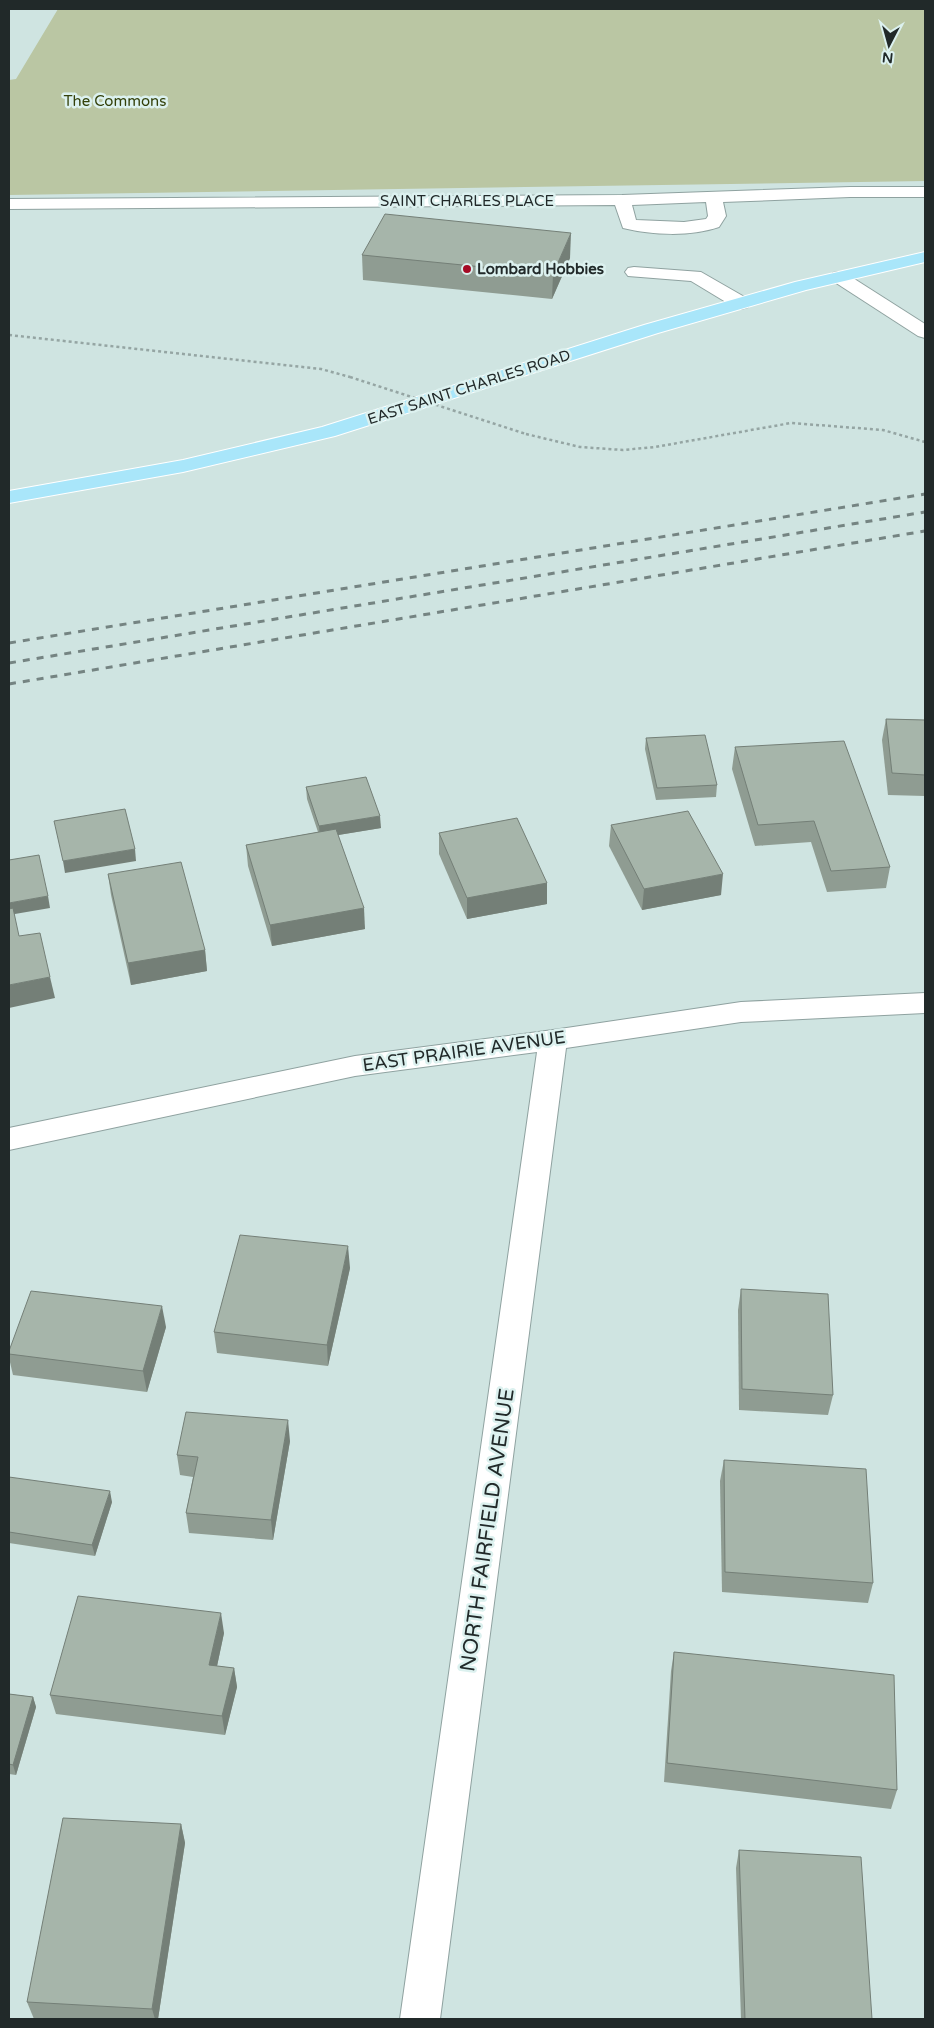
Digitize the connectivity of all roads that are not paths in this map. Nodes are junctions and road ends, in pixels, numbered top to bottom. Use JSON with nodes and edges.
{"nodes":[{"id":1,"x":925,"y":192,"type":"edge"},
{"id":2,"x":712,"y":197,"type":"junction"},
{"id":3,"x":622,"y":200,"type":"junction"},
{"id":4,"x":9,"y":204,"type":"edge"},
{"id":5,"x":925,"y":257,"type":"edge"},
{"id":6,"x":634,"y":272,"type":"dead end"},
{"id":7,"x":839,"y":277,"type":"junction"},
{"id":8,"x":740,"y":303,"type":"junction"},
{"id":9,"x":925,"y":332,"type":"edge"},
{"id":10,"x":9,"y":497,"type":"edge"},
{"id":11,"x":925,"y":1003,"type":"edge"},
{"id":12,"x":553,"y":1040,"type":"junction"},
{"id":13,"x":9,"y":1138,"type":"edge"},
{"id":14,"x":420,"y":2019,"type":"edge"}],
"edges":[{"from":1,"to":2,"type":"street","name":"SAINT CHARLES PLACE"},
{"from":2,"to":3,"type":"street","name":"SAINT CHARLES PLACE"},
{"from":2,"to":3,"type":"street"},
{"from":3,"to":4,"type":"street","name":"SAINT CHARLES PLACE"},
{"from":5,"to":7,"type":"main road","name":"EAST SAINT CHARLES ROAD"},
{"from":6,"to":8,"type":"street"},
{"from":7,"to":8,"type":"main road","name":"EAST SAINT CHARLES ROAD"},
{"from":7,"to":9,"type":"street"},
{"from":8,"to":10,"type":"main road","name":"EAST SAINT CHARLES ROAD"},
{"from":11,"to":12,"type":"street","name":"EAST PRAIRIE AVENUE"},
{"from":12,"to":13,"type":"street","name":"EAST PRAIRIE AVENUE"},
{"from":12,"to":14,"type":"street","name":"NORTH FAIRFIELD AVENUE"}]}
